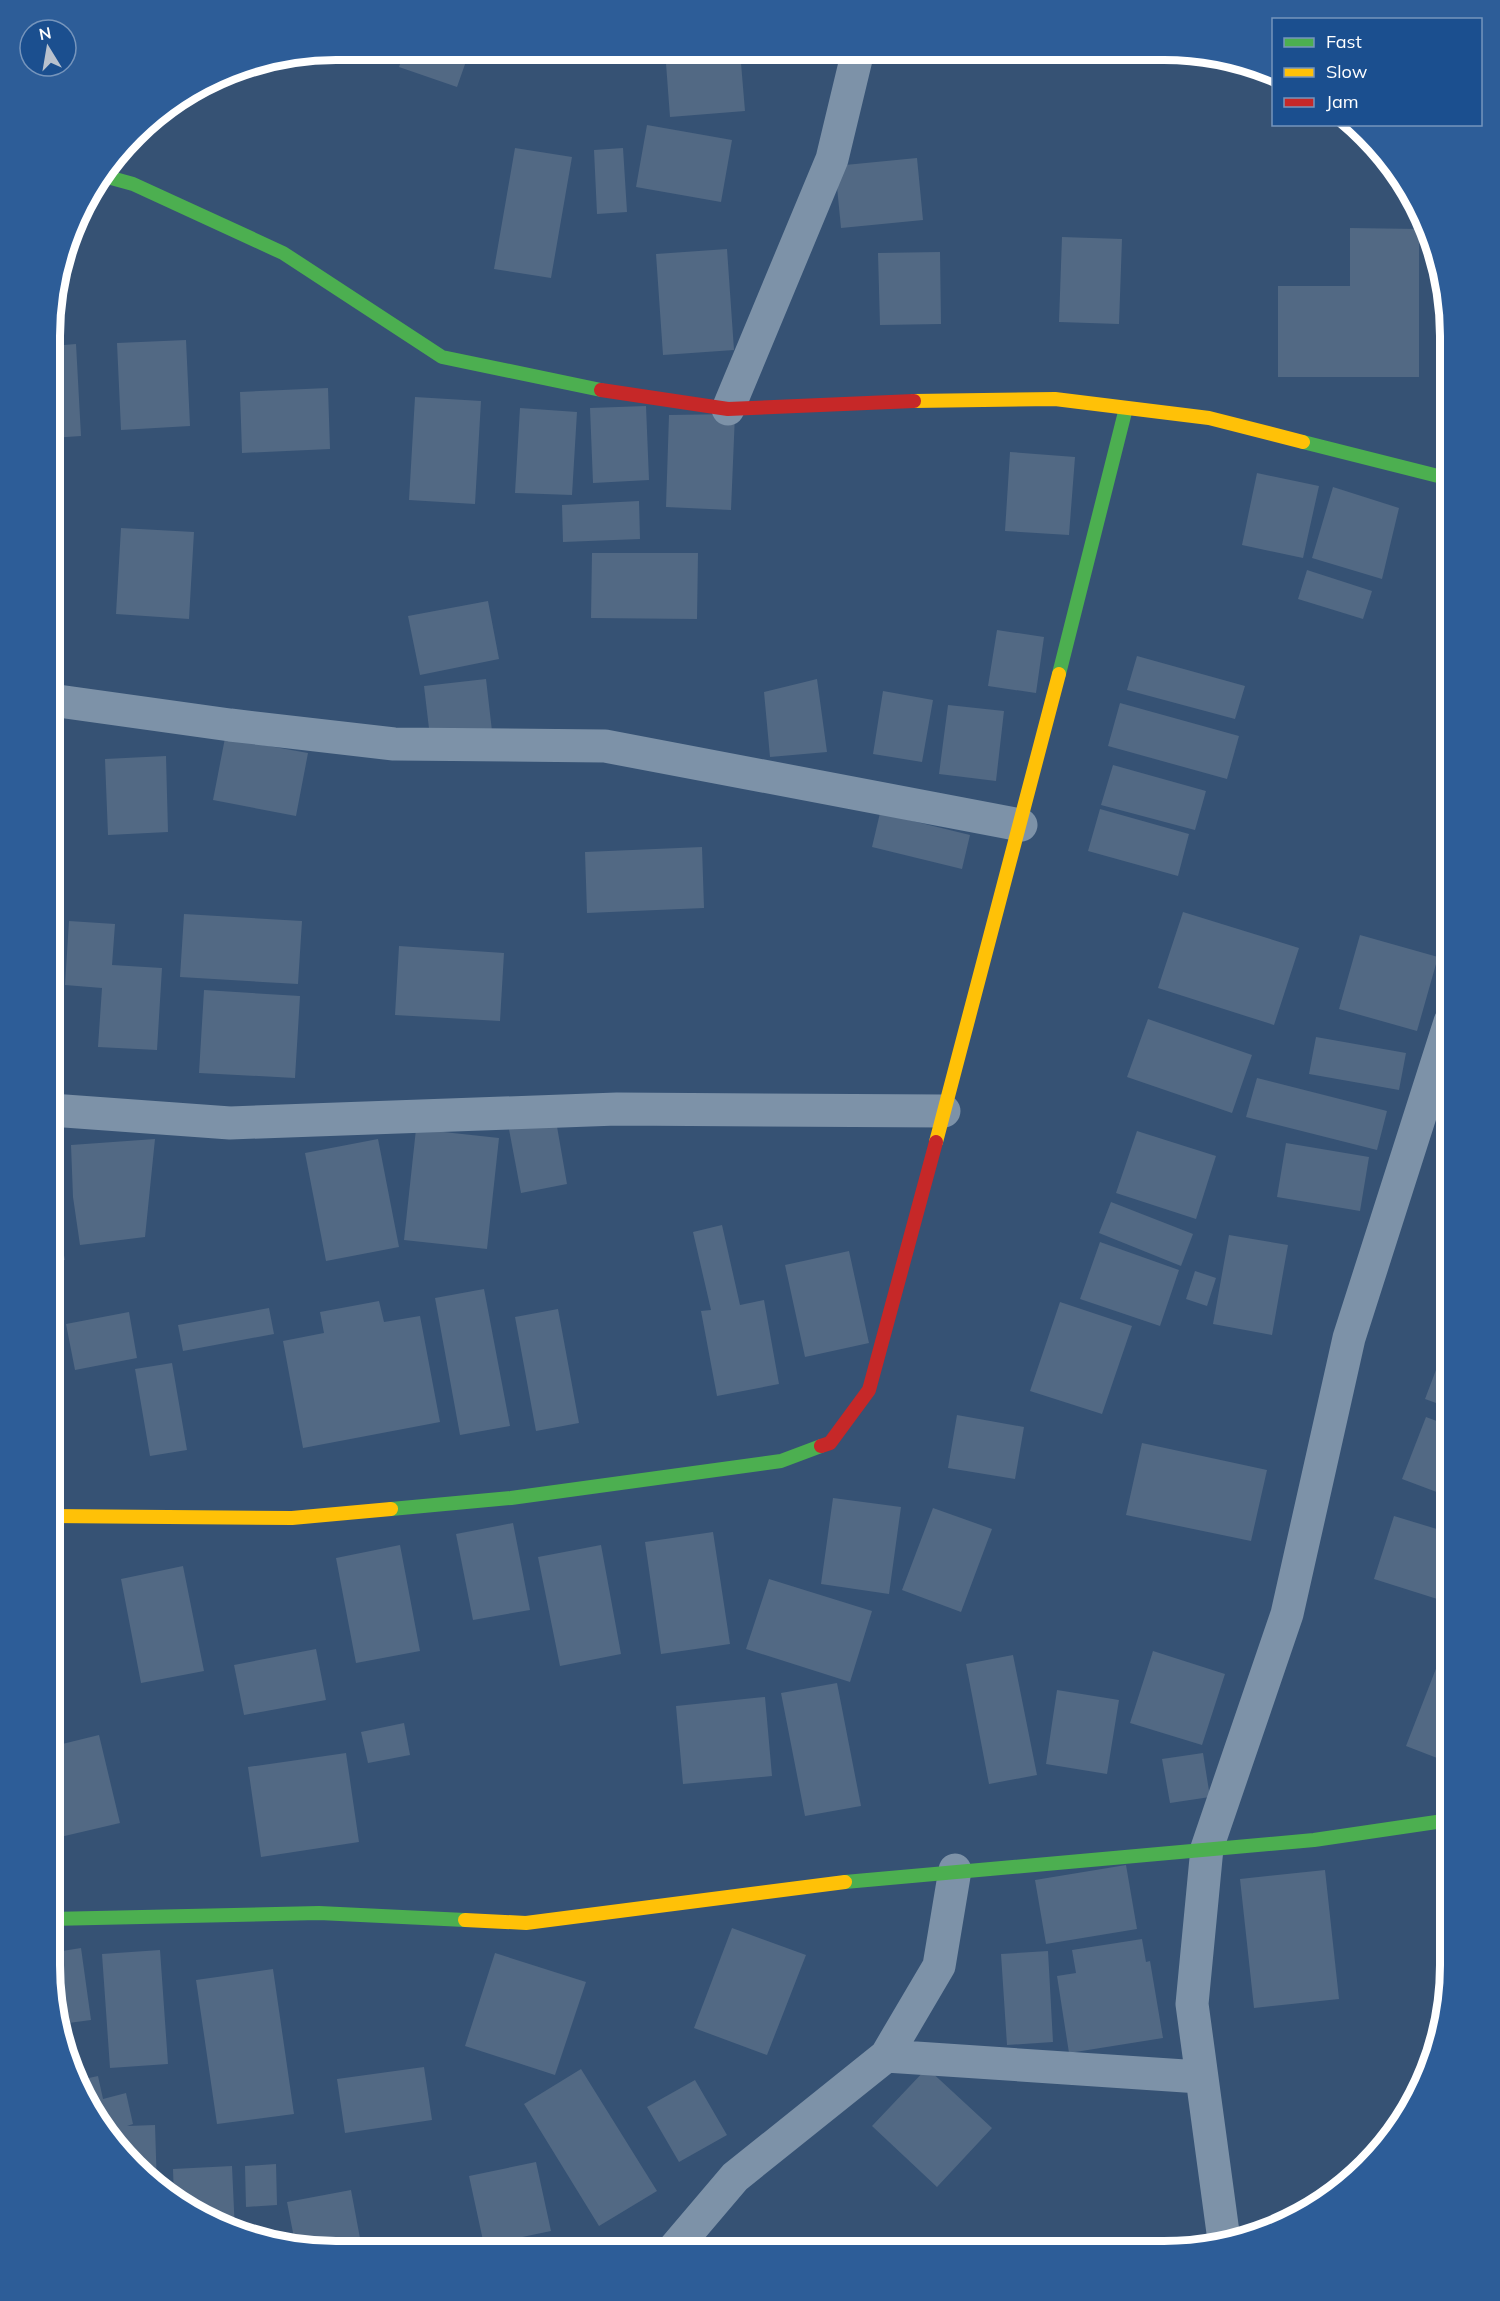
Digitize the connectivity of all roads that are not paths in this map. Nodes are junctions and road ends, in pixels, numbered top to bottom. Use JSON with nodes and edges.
{"nodes":[{"id":1,"x":856,"y":60,"type":"edge"},
{"id":2,"x":111,"y":178,"type":"edge"},
{"id":3,"x":1126,"y":408,"type":"junction"},
{"id":4,"x":728,"y":409,"type":"junction"},
{"id":5,"x":1440,"y":476,"type":"edge"},
{"id":6,"x":60,"y":701,"type":"edge"},
{"id":7,"x":1021,"y":825,"type":"junction"},
{"id":8,"x":1440,"y":1053,"type":"edge"},
{"id":9,"x":60,"y":1111,"type":"edge"},
{"id":10,"x":944,"y":1111,"type":"junction"},
{"id":11,"x":60,"y":1516,"type":"edge"},
{"id":12,"x":1440,"y":1821,"type":"edge"},
{"id":13,"x":1207,"y":1848,"type":"junction"},
{"id":14,"x":955,"y":1870,"type":"junction"},
{"id":15,"x":60,"y":1918,"type":"edge"},
{"id":16,"x":886,"y":2056,"type":"junction"},
{"id":17,"x":1200,"y":2077,"type":"junction"},
{"id":18,"x":1223,"y":2235,"type":"edge"},
{"id":19,"x":681,"y":2241,"type":"edge"}],
"edges":[{"from":1,"to":4,"type":"street"},
{"from":2,"to":4,"type":"street"},
{"from":3,"to":4,"type":"street"},
{"from":3,"to":5,"type":"street"},
{"from":3,"to":7,"type":"street"},
{"from":6,"to":7,"type":"street"},
{"from":7,"to":10,"type":"street"},
{"from":8,"to":13,"type":"street"},
{"from":9,"to":10,"type":"street"},
{"from":10,"to":11,"type":"street"},
{"from":12,"to":13,"type":"street"},
{"from":13,"to":14,"type":"street"},
{"from":13,"to":17,"type":"street"},
{"from":14,"to":15,"type":"street"},
{"from":14,"to":16,"type":"street"},
{"from":16,"to":17,"type":"street"},
{"from":16,"to":19,"type":"street"},
{"from":17,"to":18,"type":"street"}]}
